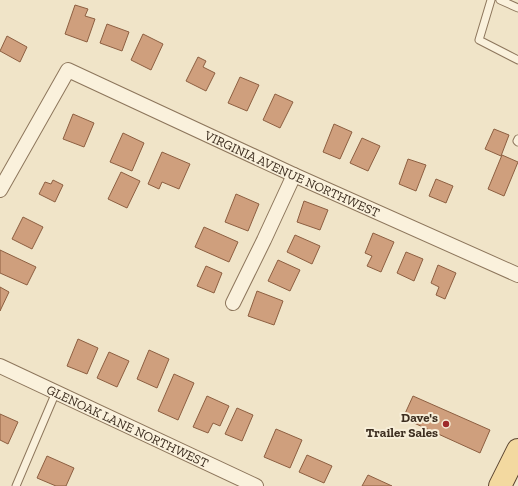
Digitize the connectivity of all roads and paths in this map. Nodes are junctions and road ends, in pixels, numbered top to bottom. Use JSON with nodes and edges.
{"nodes":[{"id":1,"x":491,"y":0,"type":"edge"},
{"id":2,"x":500,"y":0,"type":"edge"},
{"id":3,"x":518,"y":8,"type":"edge"},
{"id":4,"x":518,"y":60,"type":"edge"},
{"id":5,"x":294,"y":175,"type":"junction"},
{"id":6,"x":0,"y":190,"type":"edge"},
{"id":7,"x":518,"y":275,"type":"edge"},
{"id":8,"x":233,"y":303,"type":"dead end"},
{"id":9,"x":0,"y":366,"type":"edge"},
{"id":10,"x":56,"y":392,"type":"junction"},
{"id":11,"x":518,"y":450,"type":"edge"},
{"id":12,"x":16,"y":486,"type":"edge"},
{"id":13,"x":256,"y":486,"type":"edge"},
{"id":14,"x":500,"y":486,"type":"edge"}],
"edges":[{"from":1,"to":4,"type":"lane"},
{"from":2,"to":3,"type":"lane"},
{"from":5,"to":6,"type":"street","name":"VIRGINIA AVENUE NORTHWEST"},
{"from":5,"to":7,"type":"street","name":"VIRGINIA AVENUE NORTHWEST"},
{"from":5,"to":8,"type":"street"},
{"from":9,"to":10,"type":"street","name":"GLENOAK LANE NORTHWEST"},
{"from":10,"to":12,"type":"lane"},
{"from":10,"to":13,"type":"street","name":"GLENOAK LANE NORTHWEST"},
{"from":11,"to":14,"type":"main road"}]}
